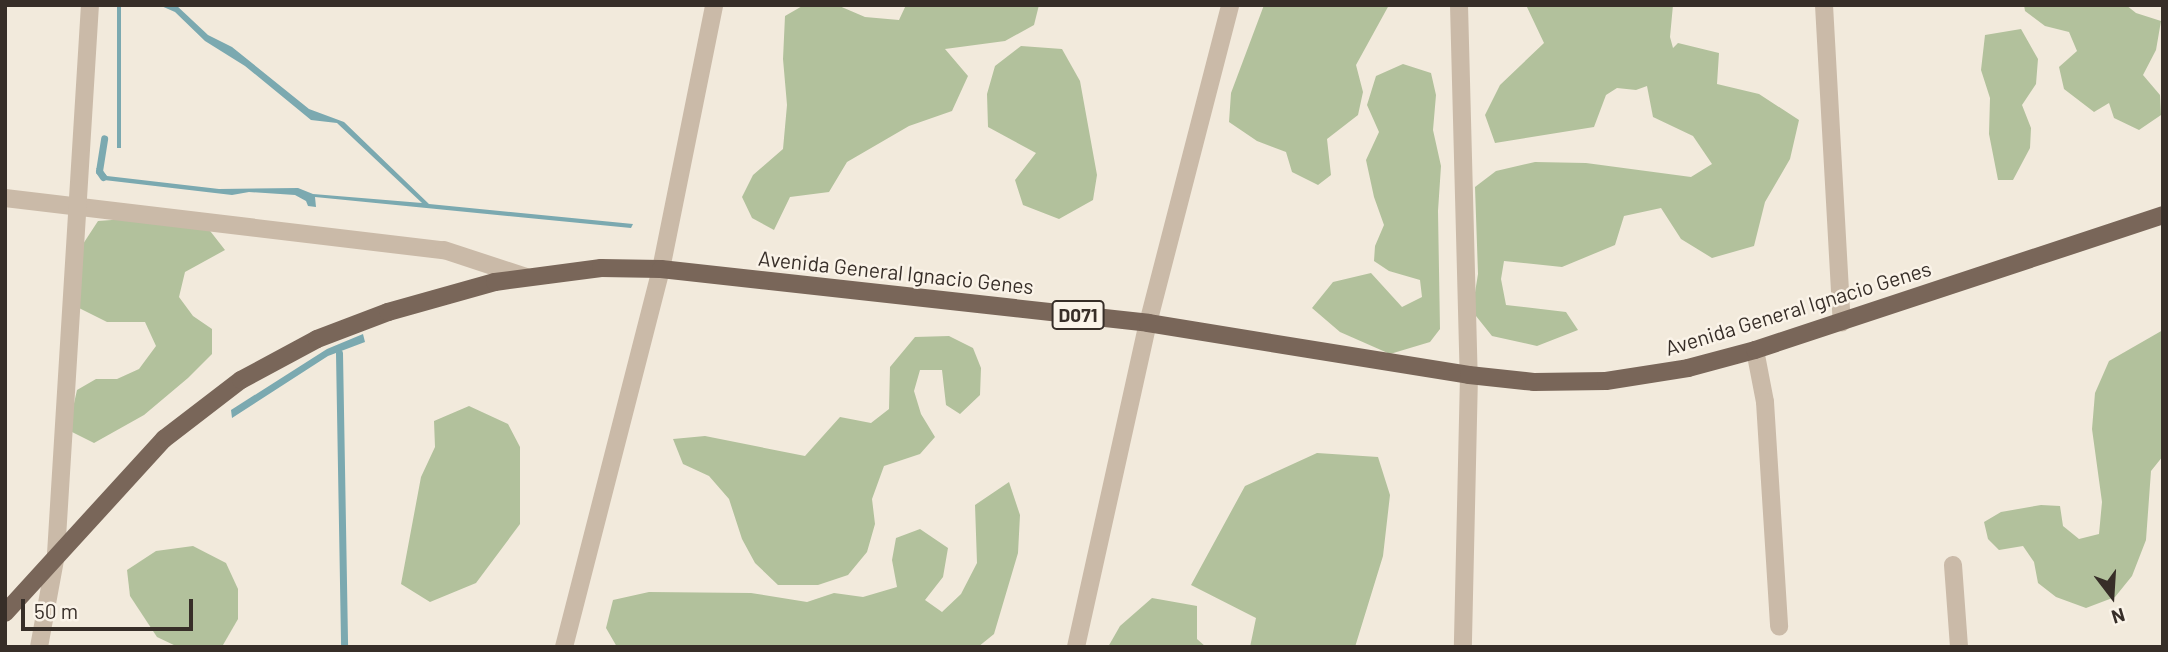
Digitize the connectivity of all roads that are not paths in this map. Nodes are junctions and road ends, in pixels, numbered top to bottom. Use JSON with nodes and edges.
{"nodes":[{"id":1,"x":90,"y":5,"type":"edge"},
{"id":2,"x":714,"y":5,"type":"edge"},
{"id":3,"x":1230,"y":5,"type":"edge"},
{"id":4,"x":1459,"y":5,"type":"edge"},
{"id":5,"x":1824,"y":5,"type":"edge"},
{"id":6,"x":5,"y":198,"type":"edge"},
{"id":7,"x":75,"y":206,"type":"junction"},
{"id":8,"x":2163,"y":215,"type":"edge"},
{"id":9,"x":661,"y":269,"type":"junction"},
{"id":10,"x":526,"y":277,"type":"junction"},
{"id":11,"x":1842,"y":322,"type":"junction"},
{"id":12,"x":1147,"y":323,"type":"junction"},
{"id":13,"x":1755,"y":349,"type":"junction"},
{"id":14,"x":1469,"y":375,"type":"junction"},
{"id":15,"x":56,"y":554,"type":"junction"},
{"id":16,"x":1953,"y":565,"type":"dead end"},
{"id":17,"x":5,"y":612,"type":"edge"},
{"id":18,"x":1779,"y":627,"type":"dead end"},
{"id":19,"x":39,"y":647,"type":"edge"},
{"id":20,"x":564,"y":647,"type":"edge"},
{"id":21,"x":1076,"y":647,"type":"edge"},
{"id":22,"x":1463,"y":647,"type":"edge"},
{"id":23,"x":1959,"y":647,"type":"edge"}],
"edges":[{"from":1,"to":7,"type":"street"},
{"from":2,"to":9,"type":"street"},
{"from":3,"to":12,"type":"street"},
{"from":4,"to":14,"type":"street"},
{"from":5,"to":11,"type":"street"},
{"from":6,"to":7,"type":"street"},
{"from":7,"to":10,"type":"street"},
{"from":7,"to":15,"type":"street"},
{"from":8,"to":11,"type":"main road","name":"Avenida General Ignacio Genes","number":"D071"},
{"from":9,"to":10,"type":"main road","name":"Avenida General Ignacio Genes","number":"D071"},
{"from":9,"to":12,"type":"main road","name":"Avenida General Ignacio Genes","number":"D071"},
{"from":9,"to":20,"type":"street"},
{"from":10,"to":15,"type":"main road","name":"Avenida General Ignacio Genes","number":"D071"},
{"from":11,"to":13,"type":"main road","name":"Avenida General Ignacio Genes","number":"D071"},
{"from":12,"to":14,"type":"main road","name":"Avenida General Ignacio Genes","number":"D071"},
{"from":12,"to":21,"type":"street"},
{"from":13,"to":14,"type":"main road","name":"Avenida General Ignacio Genes","number":"D071"},
{"from":13,"to":18,"type":"street"},
{"from":14,"to":22,"type":"street"},
{"from":15,"to":17,"type":"main road","name":"Avenida General Ignacio Genes","number":"D071"},
{"from":15,"to":19,"type":"street"},
{"from":16,"to":23,"type":"street"}]}
